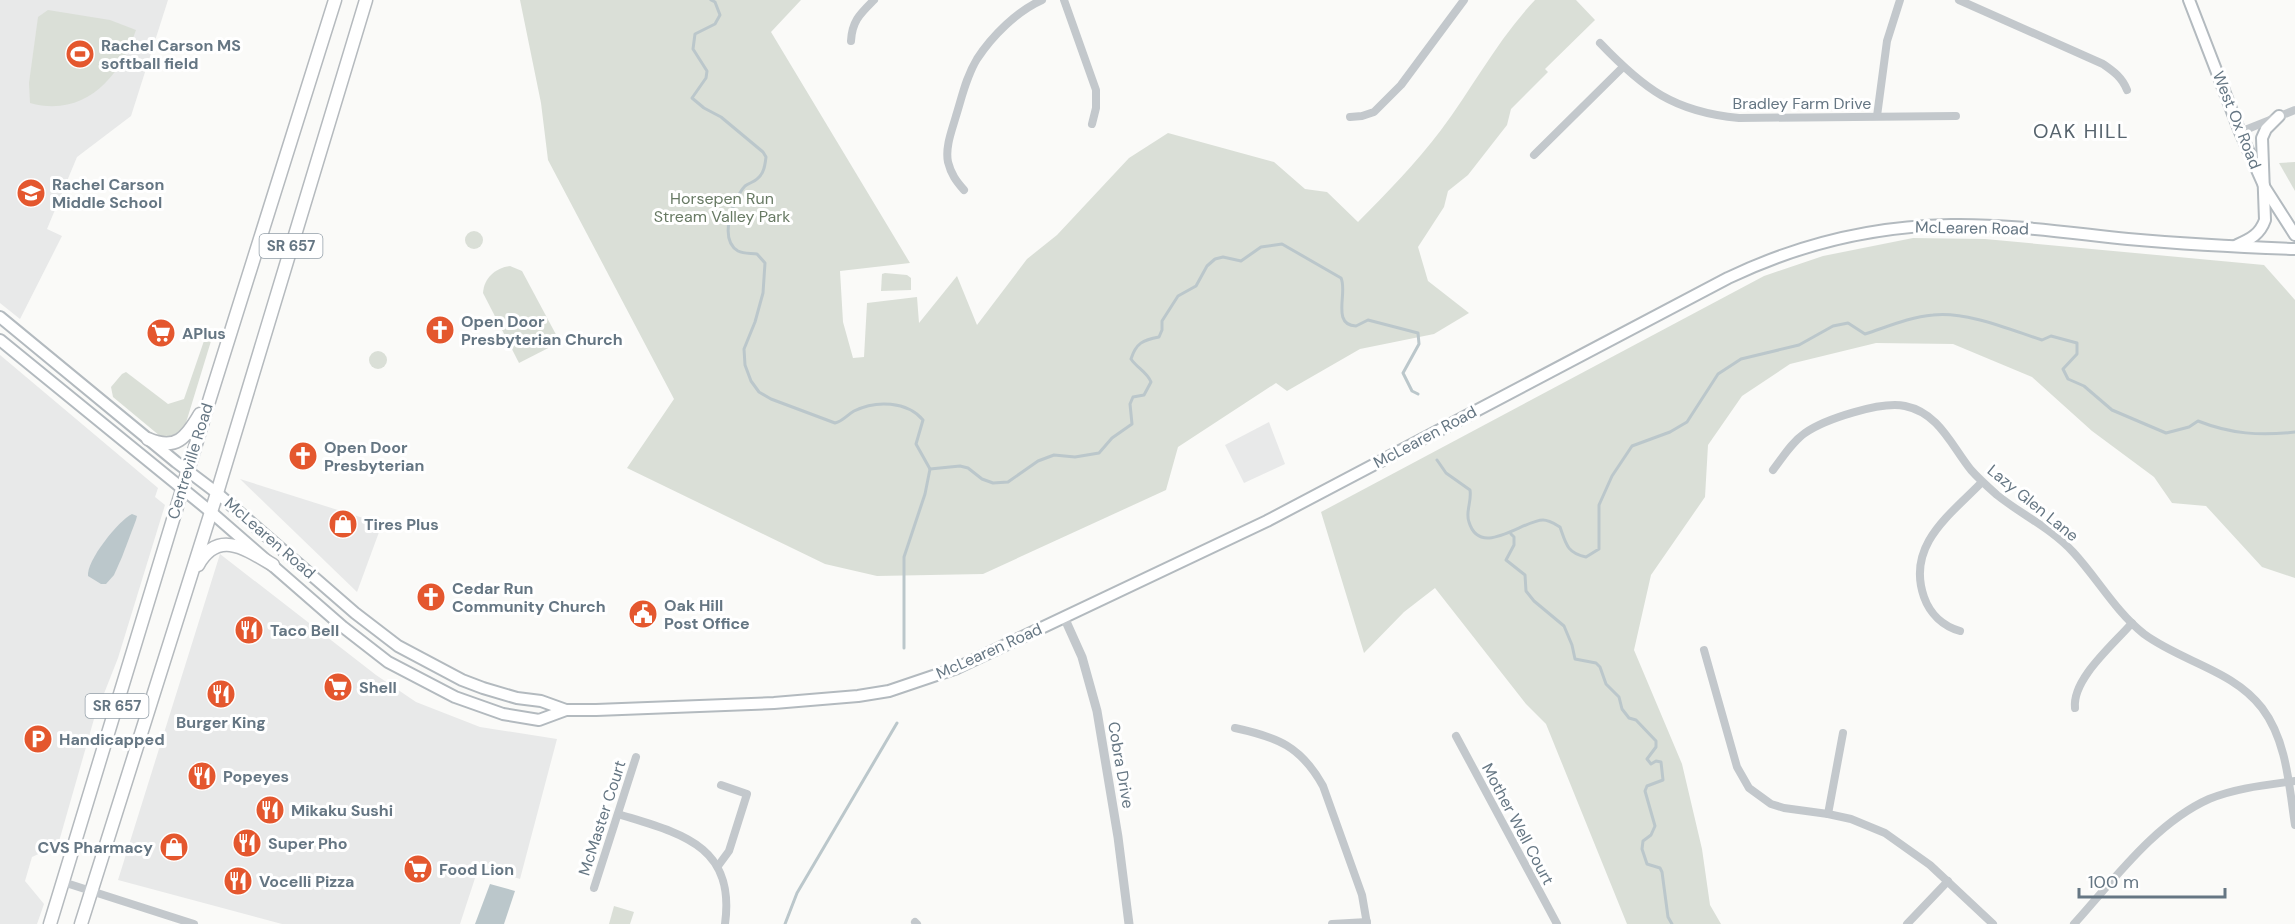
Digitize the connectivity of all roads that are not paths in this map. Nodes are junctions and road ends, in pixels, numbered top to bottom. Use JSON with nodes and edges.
{"nodes":[{"id":1,"x":335,"y":0,"type":"edge"},
{"id":2,"x":366,"y":0,"type":"edge"},
{"id":3,"x":874,"y":0,"type":"edge"},
{"id":4,"x":1042,"y":0,"type":"edge"},
{"id":5,"x":1064,"y":0,"type":"edge"},
{"id":6,"x":1464,"y":0,"type":"edge"},
{"id":7,"x":1900,"y":0,"type":"edge"},
{"id":8,"x":1959,"y":0,"type":"edge"},
{"id":9,"x":2189,"y":0,"type":"edge"},
{"id":10,"x":851,"y":41,"type":"dead end"},
{"id":11,"x":1600,"y":43,"type":"dead end"},
{"id":12,"x":1623,"y":67,"type":"junction"},
{"id":13,"x":2127,"y":90,"type":"dead end"},
{"id":14,"x":2295,"y":110,"type":"edge"},
{"id":15,"x":1877,"y":116,"type":"junction"},
{"id":16,"x":1956,"y":116,"type":"dead end"},
{"id":17,"x":2279,"y":116,"type":"junction"},
{"id":18,"x":1350,"y":117,"type":"dead end"},
{"id":19,"x":1092,"y":124,"type":"dead end"},
{"id":20,"x":2240,"y":132,"type":"junction"},
{"id":21,"x":1534,"y":155,"type":"dead end"},
{"id":22,"x":2265,"y":188,"type":"junction"},
{"id":23,"x":964,"y":190,"type":"dead end"},
{"id":24,"x":2295,"y":235,"type":"edge"},
{"id":25,"x":2234,"y":246,"type":"junction"},
{"id":26,"x":2295,"y":249,"type":"edge"},
{"id":27,"x":0,"y":317,"type":"edge"},
{"id":28,"x":0,"y":340,"type":"edge"},
{"id":29,"x":210,"y":398,"type":"junction"},
{"id":30,"x":148,"y":439,"type":"junction"},
{"id":31,"x":1773,"y":470,"type":"dead end"},
{"id":32,"x":188,"y":472,"type":"junction"},
{"id":33,"x":1982,"y":482,"type":"junction"},
{"id":34,"x":182,"y":488,"type":"junction"},
{"id":35,"x":218,"y":493,"type":"junction"},
{"id":36,"x":211,"y":512,"type":"junction"},
{"id":37,"x":273,"y":565,"type":"junction"},
{"id":38,"x":191,"y":576,"type":"junction"},
{"id":39,"x":1064,"y":617,"type":"junction"},
{"id":40,"x":2132,"y":623,"type":"junction"},
{"id":41,"x":1960,"y":631,"type":"dead end"},
{"id":42,"x":1704,"y":650,"type":"dead end"},
{"id":43,"x":2075,"y":708,"type":"dead end"},
{"id":44,"x":566,"y":710,"type":"junction"},
{"id":45,"x":1235,"y":728,"type":"dead end"},
{"id":46,"x":1843,"y":733,"type":"dead end"},
{"id":47,"x":1456,"y":736,"type":"dead end"},
{"id":48,"x":636,"y":757,"type":"dead end"},
{"id":49,"x":2292,"y":781,"type":"edge"},
{"id":50,"x":721,"y":785,"type":"dead end"},
{"id":51,"x":618,"y":814,"type":"junction"},
{"id":52,"x":1828,"y":814,"type":"junction"},
{"id":53,"x":2295,"y":825,"type":"edge"},
{"id":54,"x":718,"y":866,"type":"junction"},
{"id":55,"x":63,"y":882,"type":"junction"},
{"id":56,"x":1948,"y":882,"type":"junction"},
{"id":57,"x":594,"y":888,"type":"dead end"},
{"id":58,"x":91,"y":892,"type":"junction"},
{"id":59,"x":189,"y":923,"type":"edge"},
{"id":60,"x":1367,"y":923,"type":"edge"},
{"id":61,"x":50,"y":924,"type":"edge"},
{"id":62,"x":81,"y":924,"type":"edge"},
{"id":63,"x":725,"y":924,"type":"edge"},
{"id":64,"x":1129,"y":924,"type":"edge"},
{"id":65,"x":1332,"y":924,"type":"edge"},
{"id":66,"x":1557,"y":924,"type":"edge"},
{"id":67,"x":1907,"y":924,"type":"edge"},
{"id":68,"x":1993,"y":924,"type":"edge"},
{"id":69,"x":2074,"y":924,"type":"edge"}],
"edges":[{"from":1,"to":29,"type":"main road","name":"Centreville Road","number":"SR 657"},
{"from":2,"to":35,"type":"main road","number":"SR 657"},
{"from":3,"to":10,"type":"street"},
{"from":4,"to":23,"type":"street"},
{"from":5,"to":19,"type":"street"},
{"from":6,"to":18,"type":"street"},
{"from":7,"to":15,"type":"street"},
{"from":8,"to":13,"type":"street"},
{"from":9,"to":20,"type":"main road","name":"West Ox Road"},
{"from":11,"to":12,"type":"street","name":"Bradley Farm Drive"},
{"from":12,"to":15,"type":"street","name":"Bradley Farm Drive"},
{"from":12,"to":21,"type":"street"},
{"from":14,"to":17,"type":"street"},
{"from":15,"to":16,"type":"street","name":"Bradley Farm Drive"},
{"from":17,"to":20,"type":"street"},
{"from":17,"to":22,"type":"main road"},
{"from":20,"to":22,"type":"main road","name":"West Ox Road"},
{"from":22,"to":24,"type":"main road","name":"West Ox Road"},
{"from":22,"to":25,"type":"main road"},
{"from":25,"to":26,"type":"main road","name":"McLearen Road"},
{"from":25,"to":39,"type":"main road","name":"McLearen Road"},
{"from":27,"to":30,"type":"main road","name":"McLearen Road"},
{"from":28,"to":34,"type":"main road","name":"McLearen Road"},
{"from":29,"to":30,"type":"main road"},
{"from":29,"to":32,"type":"main road","name":"Centreville Road","number":"SR 657"},
{"from":30,"to":32,"type":"main road","name":"McLearen Road"},
{"from":31,"to":33,"type":"street","name":"Lazy Glen Lane"},
{"from":32,"to":34,"type":"main road","name":"Centreville Road","number":"SR 657"},
{"from":32,"to":35,"type":"main road","name":"McLearen Road"},
{"from":33,"to":40,"type":"street","name":"Lazy Glen Lane"},
{"from":33,"to":41,"type":"street"},
{"from":34,"to":36,"type":"main road","name":"McLearen Road"},
{"from":34,"to":55,"type":"main road","name":"Centreville Road","number":"SR 657"},
{"from":35,"to":36,"type":"main road","number":"SR 657"},
{"from":35,"to":44,"type":"main road","name":"McLearen Road"},
{"from":36,"to":37,"type":"main road","name":"McLearen Road"},
{"from":36,"to":38,"type":"main road","number":"SR 657"},
{"from":37,"to":38,"type":"main road"},
{"from":37,"to":44,"type":"main road","name":"McLearen Road"},
{"from":38,"to":58,"type":"main road","number":"SR 657"},
{"from":39,"to":44,"type":"main road","name":"McLearen Road"},
{"from":39,"to":64,"type":"street","name":"Cobra Drive"},
{"from":40,"to":43,"type":"street"},
{"from":40,"to":49,"type":"street","name":"Lazy Glen Lane"},
{"from":42,"to":52,"type":"street"},
{"from":45,"to":60,"type":"street"},
{"from":46,"to":52,"type":"street"},
{"from":47,"to":66,"type":"street","name":"Mother Well Court"},
{"from":48,"to":51,"type":"street","name":"McMaster Court"},
{"from":49,"to":53,"type":"street","name":"Lazy Glen Lane"},
{"from":49,"to":69,"type":"street"},
{"from":50,"to":54,"type":"street"},
{"from":51,"to":54,"type":"street"},
{"from":51,"to":57,"type":"street","name":"McMaster Court"},
{"from":52,"to":56,"type":"street"},
{"from":54,"to":63,"type":"street"},
{"from":55,"to":58,"type":"street"},
{"from":55,"to":61,"type":"main road","name":"Centreville Road","number":"SR 657"},
{"from":56,"to":67,"type":"street"},
{"from":56,"to":68,"type":"street"},
{"from":58,"to":59,"type":"street"},
{"from":58,"to":62,"type":"main road","number":"SR 657"},
{"from":60,"to":65,"type":"street"}]}
